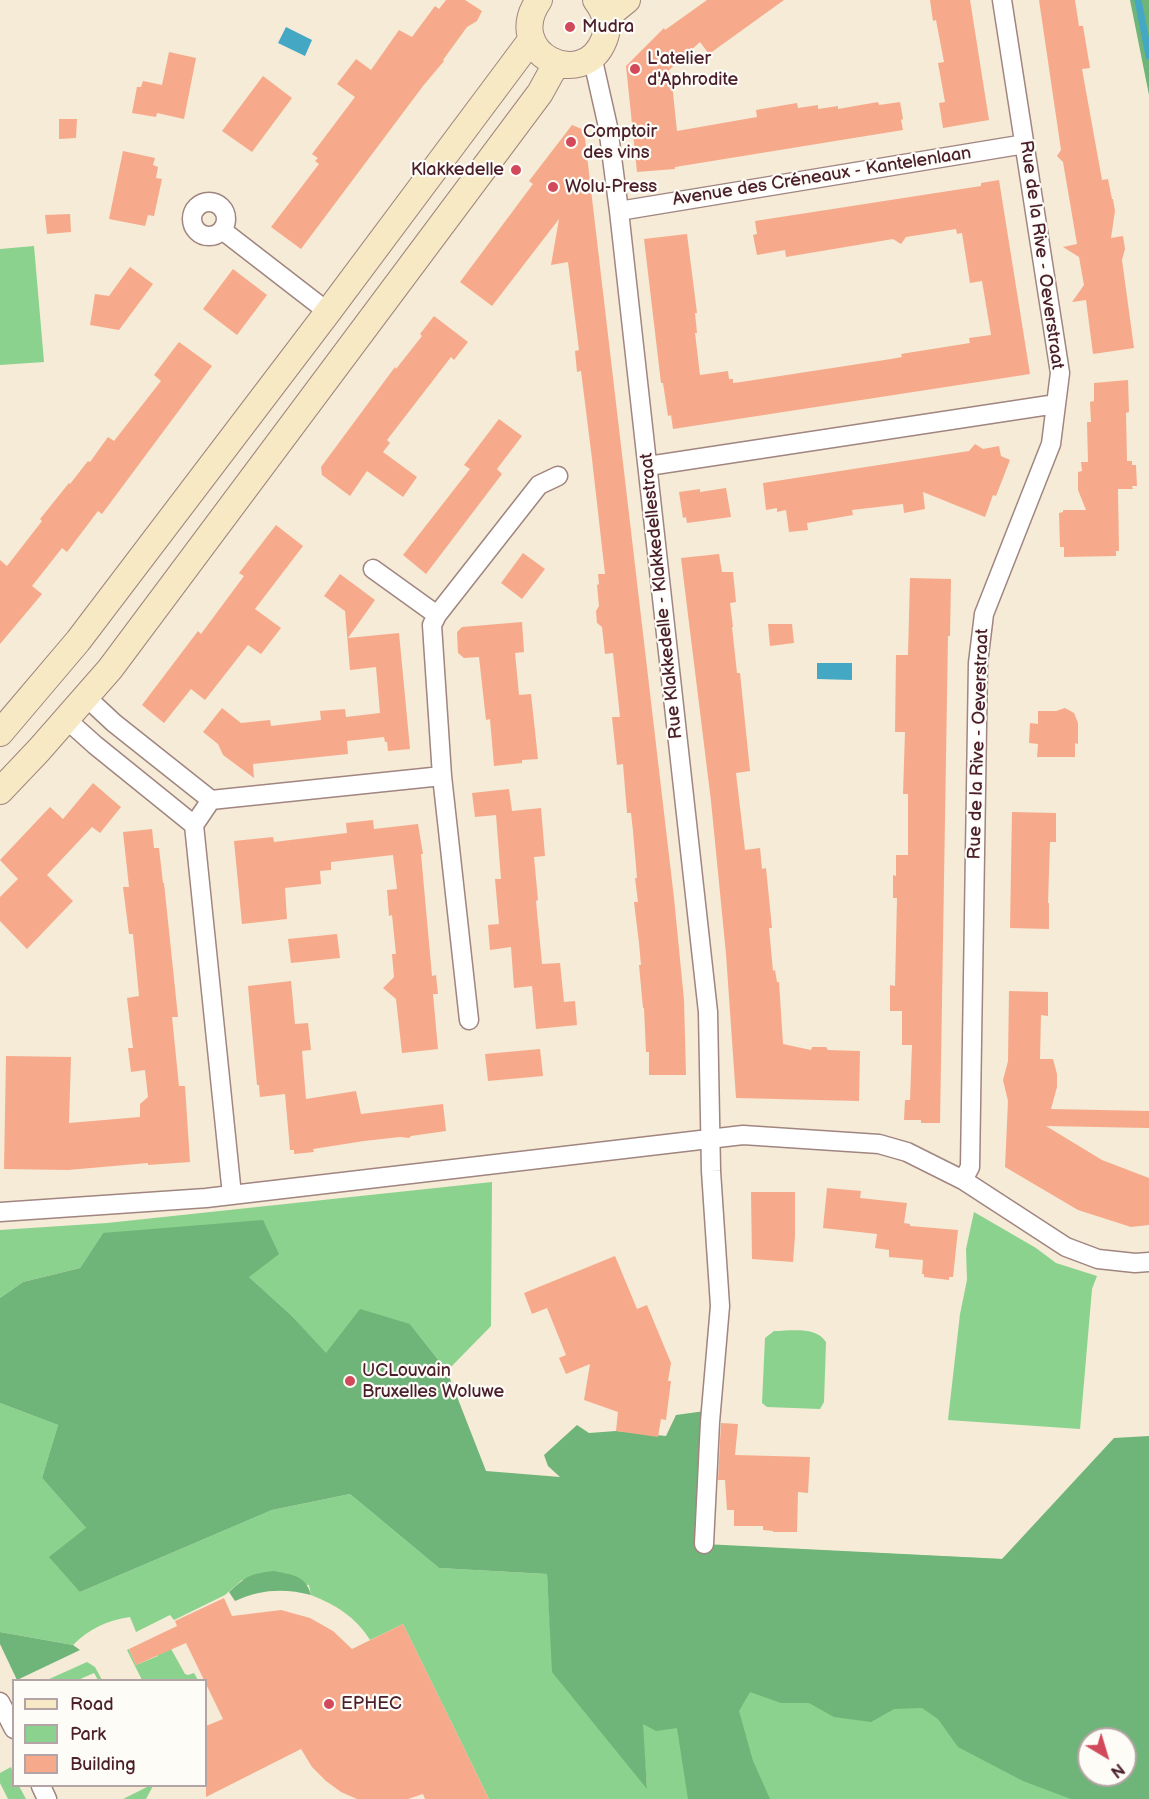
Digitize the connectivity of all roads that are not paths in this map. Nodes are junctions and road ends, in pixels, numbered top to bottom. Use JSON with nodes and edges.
{"nodes":[{"id":1,"x":538,"y":0,"type":"edge"},
{"id":2,"x":627,"y":0,"type":"edge"},
{"id":3,"x":1002,"y":0,"type":"edge"},
{"id":4,"x":601,"y":8,"type":"edge"},
{"id":5,"x":531,"y":40,"type":"junction"},
{"id":6,"x":592,"y":56,"type":"junction"},
{"id":7,"x":556,"y":64,"type":"junction"},
{"id":8,"x":1025,"y":144,"type":"junction"},
{"id":9,"x":619,"y":211,"type":"junction"},
{"id":10,"x":222,"y":230,"type":"dead end"},
{"id":11,"x":328,"y":312,"type":"junction"},
{"id":12,"x":259,"y":404,"type":"junction"},
{"id":13,"x":1056,"y":404,"type":"junction"},
{"id":14,"x":292,"y":427,"type":"junction"},
{"id":15,"x":648,"y":466,"type":"junction"},
{"id":16,"x":558,"y":476,"type":"dead end"},
{"id":17,"x":373,"y":569,"type":"dead end"},
{"id":18,"x":436,"y":615,"type":"junction"},
{"id":19,"x":85,"y":696,"type":"junction"},
{"id":20,"x":66,"y":719,"type":"junction"},
{"id":21,"x":0,"y":733,"type":"edge"},
{"id":22,"x":442,"y":776,"type":"junction"},
{"id":23,"x":0,"y":791,"type":"edge"},
{"id":24,"x":211,"y":800,"type":"junction"},
{"id":25,"x":194,"y":825,"type":"junction"},
{"id":26,"x":469,"y":1020,"type":"dead end"},
{"id":27,"x":711,"y":1138,"type":"junction"},
{"id":28,"x":963,"y":1180,"type":"junction"},
{"id":29,"x":232,"y":1195,"type":"junction"},
{"id":30,"x":0,"y":1212,"type":"edge"},
{"id":31,"x":1149,"y":1262,"type":"edge"},
{"id":32,"x":704,"y":1544,"type":"dead end"},
{"id":33,"x":0,"y":1702,"type":"edge"},
{"id":34,"x":12,"y":1725,"type":"edge"}],
"edges":[{"from":1,"to":5,"type":"main road"},
{"from":2,"to":4,"type":"main road"},
{"from":3,"to":8,"type":"street","name":"Rue de la Rive - Oeverstraat"},
{"from":4,"to":6,"type":"main road"},
{"from":5,"to":7,"type":"main road"},
{"from":5,"to":11,"type":"main road"},
{"from":6,"to":7,"type":"main road"},
{"from":6,"to":9,"type":"street","name":"Rue Klakkedelle - Klakkedellestraat"},
{"from":7,"to":14,"type":"main road"},
{"from":8,"to":9,"type":"street","name":"Avenue des Créneaux - Kantelenlaan"},
{"from":8,"to":13,"type":"street","name":"Rue de la Rive - Oeverstraat"},
{"from":9,"to":15,"type":"street","name":"Rue Klakkedelle - Klakkedellestraat"},
{"from":10,"to":11,"type":"street"},
{"from":11,"to":12,"type":"main road"},
{"from":12,"to":14,"type":"main road"},
{"from":12,"to":21,"type":"main road"},
{"from":13,"to":15,"type":"street"},
{"from":13,"to":28,"type":"street","name":"Rue de la Rive - Oeverstraat"},
{"from":14,"to":19,"type":"main road"},
{"from":15,"to":27,"type":"street","name":"Rue Klakkedelle - Klakkedellestraat"},
{"from":16,"to":18,"type":"street"},
{"from":17,"to":18,"type":"street"},
{"from":18,"to":22,"type":"street"},
{"from":19,"to":20,"type":"main road"},
{"from":19,"to":24,"type":"street"},
{"from":20,"to":23,"type":"main road"},
{"from":20,"to":25,"type":"street"},
{"from":22,"to":24,"type":"street"},
{"from":22,"to":26,"type":"street"},
{"from":24,"to":25,"type":"street"},
{"from":25,"to":29,"type":"street"},
{"from":27,"to":28,"type":"street"},
{"from":27,"to":29,"type":"street"},
{"from":27,"to":32,"type":"street","name":"Rue Klakkedelle - Klakkedellestraat"},
{"from":28,"to":31,"type":"street"},
{"from":29,"to":30,"type":"street"},
{"from":33,"to":34,"type":"street"}]}
